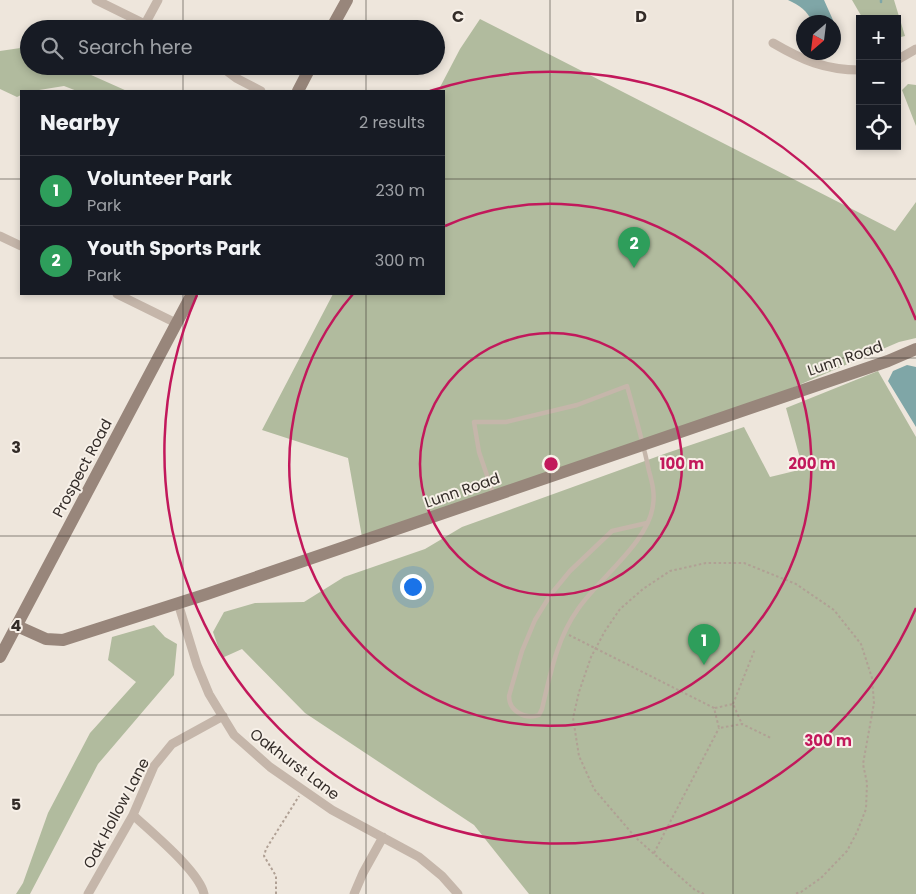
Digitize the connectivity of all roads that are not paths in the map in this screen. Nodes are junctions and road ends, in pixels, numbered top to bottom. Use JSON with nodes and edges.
{"nodes":[{"id":1,"x":96,"y":0,"type":"edge"},
{"id":2,"x":158,"y":0,"type":"edge"},
{"id":3,"x":347,"y":0,"type":"edge"},
{"id":4,"x":137,"y":20,"type":"edge"},
{"id":5,"x":147,"y":20,"type":"edge"},
{"id":6,"x":336,"y":20,"type":"edge"},
{"id":7,"x":773,"y":43,"type":"dead end"},
{"id":8,"x":916,"y":50,"type":"edge"},
{"id":9,"x":901,"y":58,"type":"edge"},
{"id":10,"x":856,"y":70,"type":"edge"},
{"id":11,"x":232,"y":75,"type":"edge"},
{"id":12,"x":306,"y":75,"type":"edge"},
{"id":13,"x":259,"y":90,"type":"edge"},
{"id":14,"x":299,"y":90,"type":"edge"},
{"id":15,"x":0,"y":236,"type":"edge"},
{"id":16,"x":20,"y":246,"type":"edge"},
{"id":17,"x":119,"y":295,"type":"edge"},
{"id":18,"x":191,"y":295,"type":"edge"},
{"id":19,"x":176,"y":323,"type":"junction"},
{"id":20,"x":916,"y":349,"type":"edge"},
{"id":21,"x":644,"y":445,"type":"junction"},
{"id":22,"x":494,"y":496,"type":"junction"},
{"id":23,"x":647,"y":523,"type":"junction"},
{"id":24,"x":178,"y":603,"type":"junction"},
{"id":25,"x":17,"y":626,"type":"junction"},
{"id":26,"x":0,"y":657,"type":"edge"},
{"id":27,"x":223,"y":716,"type":"junction"},
{"id":28,"x":133,"y":815,"type":"junction"},
{"id":29,"x":383,"y":837,"type":"junction"},
{"id":30,"x":88,"y":894,"type":"edge"},
{"id":31,"x":204,"y":894,"type":"edge"},
{"id":32,"x":354,"y":894,"type":"edge"},
{"id":33,"x":458,"y":894,"type":"edge"}],
"edges":[{"from":1,"to":4,"type":"street"},
{"from":2,"to":5,"type":"street"},
{"from":3,"to":6,"type":"street"},
{"from":7,"to":10,"type":"street"},
{"from":8,"to":9,"type":"street"},
{"from":11,"to":13,"type":"street"},
{"from":12,"to":14,"type":"street"},
{"from":15,"to":16,"type":"street"},
{"from":17,"to":19,"type":"street"},
{"from":18,"to":19,"type":"street","name":"Prospect Road"},
{"from":19,"to":25,"type":"street","name":"Prospect Road"},
{"from":20,"to":21,"type":"street","name":"Lunn Road"},
{"from":21,"to":22,"type":"street","name":"Lunn Road"},
{"from":21,"to":22,"type":"lane"},
{"from":21,"to":23,"type":"lane"},
{"from":22,"to":24,"type":"street","name":"Lunn Road"},
{"from":23,"to":23,"type":"lane"},
{"from":24,"to":25,"type":"street","name":"Lunn Road"},
{"from":24,"to":27,"type":"street","name":"Oakhurst Lane"},
{"from":25,"to":26,"type":"street","name":"Prospect Road"},
{"from":27,"to":28,"type":"street","name":"Oak Hollow Lane"},
{"from":27,"to":29,"type":"street","name":"Oakhurst Lane"},
{"from":28,"to":30,"type":"street","name":"Oak Hollow Lane"},
{"from":28,"to":31,"type":"street"},
{"from":29,"to":32,"type":"street"},
{"from":29,"to":33,"type":"street","name":"Oakhurst Lane"}]}
